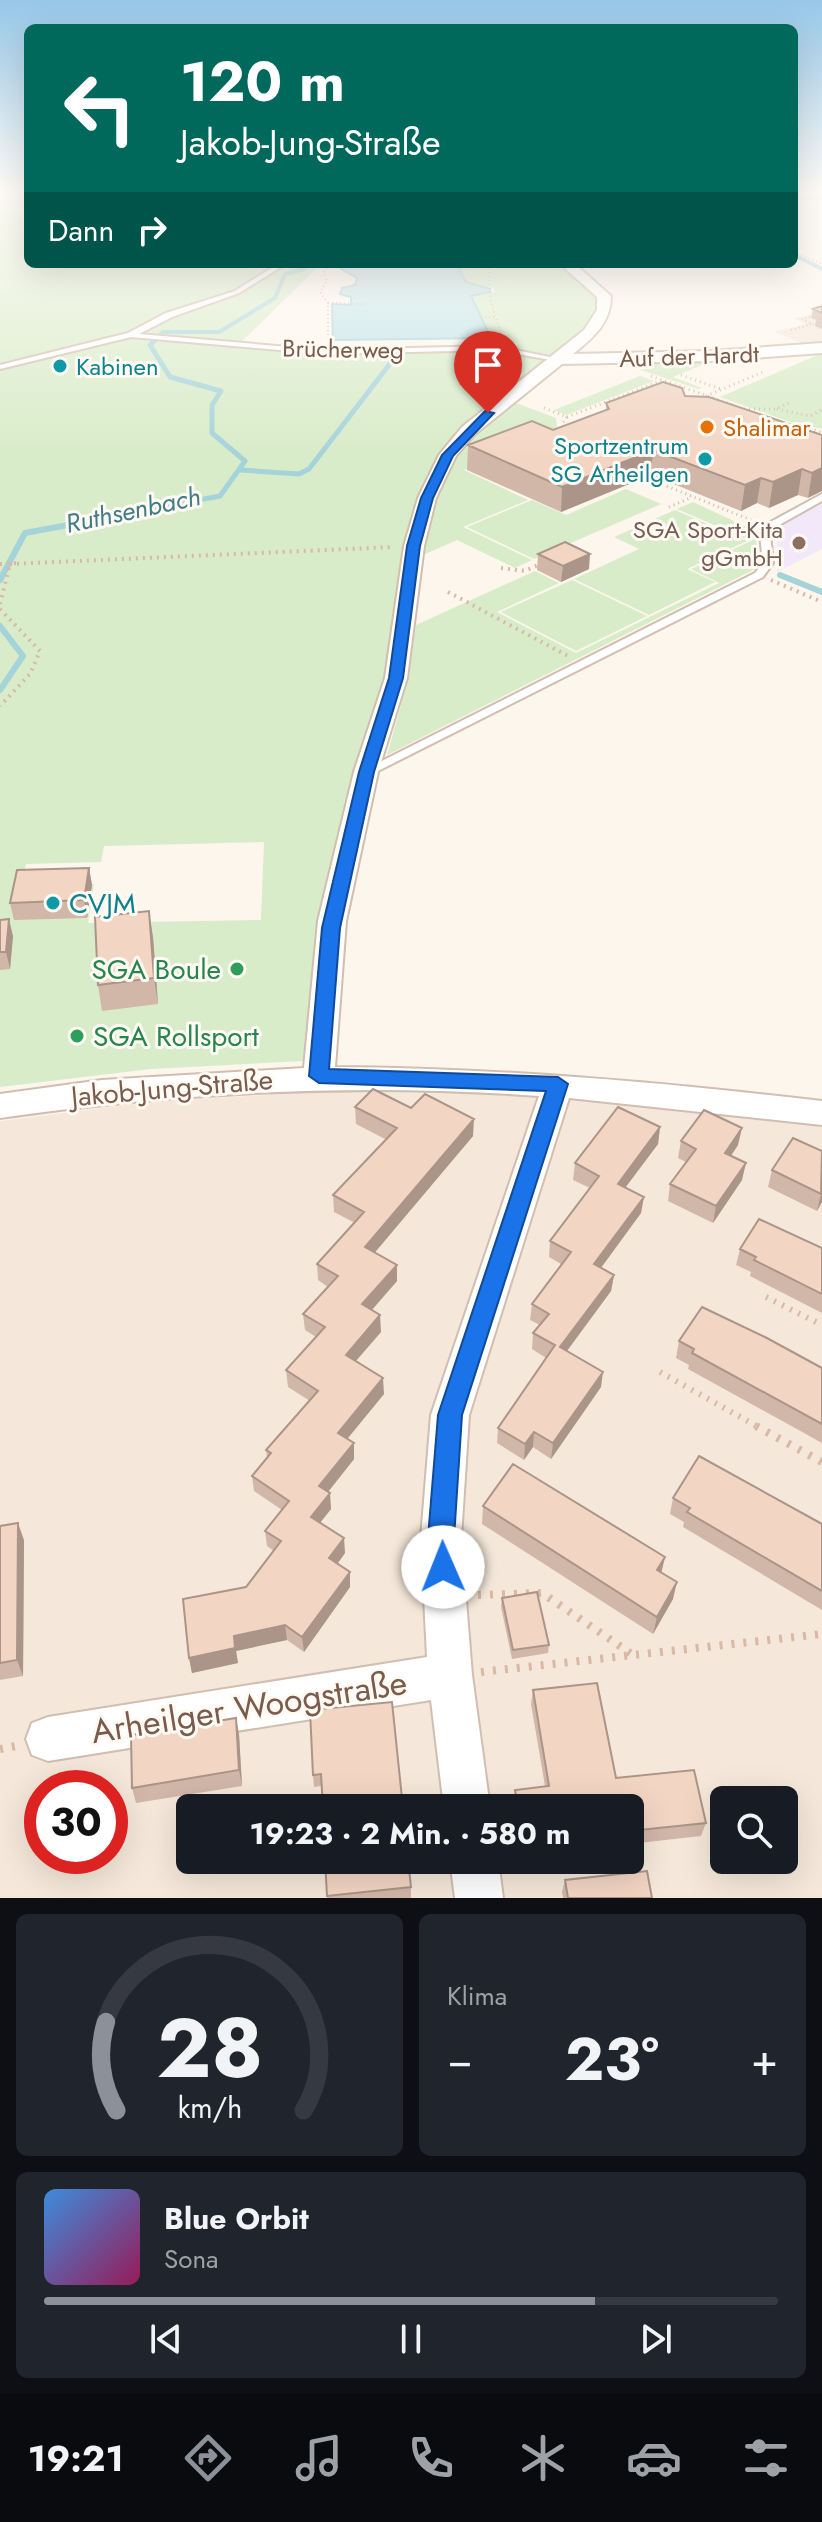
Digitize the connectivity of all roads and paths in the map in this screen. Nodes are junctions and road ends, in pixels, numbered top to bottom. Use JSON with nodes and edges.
{"nodes":[{"id":1,"x":256,"y":281,"type":"edge"},
{"id":2,"x":327,"y":281,"type":"edge"},
{"id":3,"x":490,"y":281,"type":"edge"},
{"id":4,"x":588,"y":281,"type":"edge"},
{"id":5,"x":485,"y":290,"type":"dead end"},
{"id":6,"x":328,"y":303,"type":"junction"},
{"id":7,"x":364,"y":304,"type":"dead end"},
{"id":8,"x":822,"y":314,"type":"edge"},
{"id":9,"x":481,"y":317,"type":"dead end"},
{"id":10,"x":494,"y":317,"type":"dead end"},
{"id":11,"x":813,"y":324,"type":"junction"},
{"id":12,"x":822,"y":328,"type":"edge"},
{"id":13,"x":791,"y":330,"type":"dead end"},
{"id":14,"x":131,"y":335,"type":"junction"},
{"id":15,"x":332,"y":345,"type":"dead end"},
{"id":16,"x":822,"y":348,"type":"edge"},
{"id":17,"x":556,"y":359,"type":"junction"},
{"id":18,"x":601,"y":359,"type":"junction"},
{"id":19,"x":0,"y":367,"type":"edge"},
{"id":20,"x":663,"y":380,"type":"junction"},
{"id":21,"x":696,"y":380,"type":"dead end"},
{"id":22,"x":722,"y":389,"type":"dead end"},
{"id":23,"x":700,"y":393,"type":"junction"},
{"id":24,"x":691,"y":397,"type":"edge"},
{"id":25,"x":723,"y":402,"type":"junction"},
{"id":26,"x":791,"y":402,"type":"dead end"},
{"id":27,"x":544,"y":408,"type":"dead end"},
{"id":28,"x":744,"y":409,"type":"junction"},
{"id":29,"x":776,"y":409,"type":"junction"},
{"id":30,"x":821,"y":410,"type":"edge"},
{"id":31,"x":726,"y":413,"type":"edge"},
{"id":32,"x":758,"y":414,"type":"edge"},
{"id":33,"x":567,"y":417,"type":"junction"},
{"id":34,"x":579,"y":421,"type":"edge"},
{"id":35,"x":786,"y":424,"type":"edge"},
{"id":36,"x":822,"y":432,"type":"edge"},
{"id":37,"x":565,"y":439,"type":"edge"},
{"id":38,"x":639,"y":475,"type":"edge"},
{"id":39,"x":693,"y":497,"type":"junction"},
{"id":40,"x":822,"y":497,"type":"edge"},
{"id":41,"x":669,"y":507,"type":"dead end"},
{"id":42,"x":768,"y":527,"type":"junction"},
{"id":43,"x":414,"y":546,"type":"junction"},
{"id":44,"x":542,"y":563,"type":"edge"},
{"id":45,"x":0,"y":564,"type":"edge"},
{"id":46,"x":10,"y":564,"type":"junction"},
{"id":47,"x":501,"y":568,"type":"dead end"},
{"id":48,"x":759,"y":575,"type":"junction"},
{"id":49,"x":448,"y":592,"type":"dead end"},
{"id":50,"x":822,"y":602,"type":"edge"},
{"id":51,"x":0,"y":606,"type":"edge"},
{"id":52,"x":583,"y":664,"type":"junction"},
{"id":53,"x":0,"y":706,"type":"edge"},
{"id":54,"x":366,"y":772,"type":"junction"},
{"id":55,"x":319,"y":1076,"type":"junction"},
{"id":56,"x":558,"y":1084,"type":"junction"},
{"id":57,"x":0,"y":1106,"type":"edge"},
{"id":58,"x":822,"y":1113,"type":"edge"},
{"id":59,"x":766,"y":1297,"type":"dead end"},
{"id":60,"x":822,"y":1325,"type":"edge"},
{"id":61,"x":660,"y":1372,"type":"dead end"},
{"id":62,"x":822,"y":1462,"type":"edge"},
{"id":63,"x":445,"y":1597,"type":"junction"},
{"id":64,"x":822,"y":1634,"type":"edge"},
{"id":65,"x":633,"y":1655,"type":"junction"},
{"id":66,"x":450,"y":1675,"type":"junction"},
{"id":67,"x":48,"y":1739,"type":"dead end"},
{"id":68,"x":465,"y":1794,"type":"edge"},
{"id":69,"x":476,"y":1874,"type":"edge"},
{"id":70,"x":479,"y":1898,"type":"edge"}],
"edges":[{"from":1,"to":14,"type":"lane","name":"Brücherweg"},
{"from":2,"to":6,"type":"path"},
{"from":3,"to":5,"type":"path"},
{"from":4,"to":17,"type":"street"},
{"from":6,"to":7,"type":"path"},
{"from":6,"to":15,"type":"path"},
{"from":8,"to":11,"type":"path"},
{"from":9,"to":10,"type":"path"},
{"from":11,"to":12,"type":"path"},
{"from":11,"to":13,"type":"path"},
{"from":14,"to":17,"type":"lane","name":"Brücherweg"},
{"from":14,"to":19,"type":"lane","name":"Brücherweg"},
{"from":16,"to":18,"type":"street","name":"Auf der Hardt"},
{"from":17,"to":18,"type":"street","name":"Auf der Hardt"},
{"from":17,"to":43,"type":"street"},
{"from":18,"to":20,"type":"path"},
{"from":20,"to":23,"type":"path"},
{"from":20,"to":33,"type":"path"},
{"from":21,"to":22,"type":"path"},
{"from":23,"to":24,"type":"path"},
{"from":23,"to":25,"type":"path"},
{"from":25,"to":28,"type":"path"},
{"from":25,"to":31,"type":"path"},
{"from":26,"to":29,"type":"path"},
{"from":27,"to":33,"type":"path"},
{"from":28,"to":29,"type":"path"},
{"from":28,"to":32,"type":"path"},
{"from":29,"to":30,"type":"path"},
{"from":33,"to":34,"type":"path"},
{"from":33,"to":37,"type":"path"},
{"from":35,"to":36,"type":"path"},
{"from":38,"to":39,"type":"path"},
{"from":39,"to":41,"type":"path"},
{"from":39,"to":42,"type":"path"},
{"from":40,"to":42,"type":"lane"},
{"from":42,"to":48,"type":"lane"},
{"from":43,"to":46,"type":"path"},
{"from":43,"to":54,"type":"street"},
{"from":44,"to":47,"type":"path"},
{"from":45,"to":46,"type":"path","bridge":true},
{"from":46,"to":51,"type":"path"},
{"from":48,"to":50,"type":"path"},
{"from":48,"to":52,"type":"lane"},
{"from":49,"to":52,"type":"path"},
{"from":51,"to":53,"type":"path"},
{"from":52,"to":54,"type":"lane"},
{"from":54,"to":55,"type":"street"},
{"from":55,"to":56,"type":"street","name":"Jakob-Jung-Straße"},
{"from":55,"to":57,"type":"street","name":"Jakob-Jung-Straße"},
{"from":56,"to":58,"type":"street","name":"Jakob-Jung-Straße"},
{"from":56,"to":63,"type":"street"},
{"from":59,"to":60,"type":"path"},
{"from":61,"to":62,"type":"path"},
{"from":63,"to":65,"type":"path"},
{"from":63,"to":66,"type":"street"},
{"from":64,"to":65,"type":"path"},
{"from":65,"to":66,"type":"path"},
{"from":66,"to":67,"type":"street","name":"Arheilger Woogstraße"},
{"from":66,"to":68,"type":"street"},
{"from":69,"to":70,"type":"street"}]}
